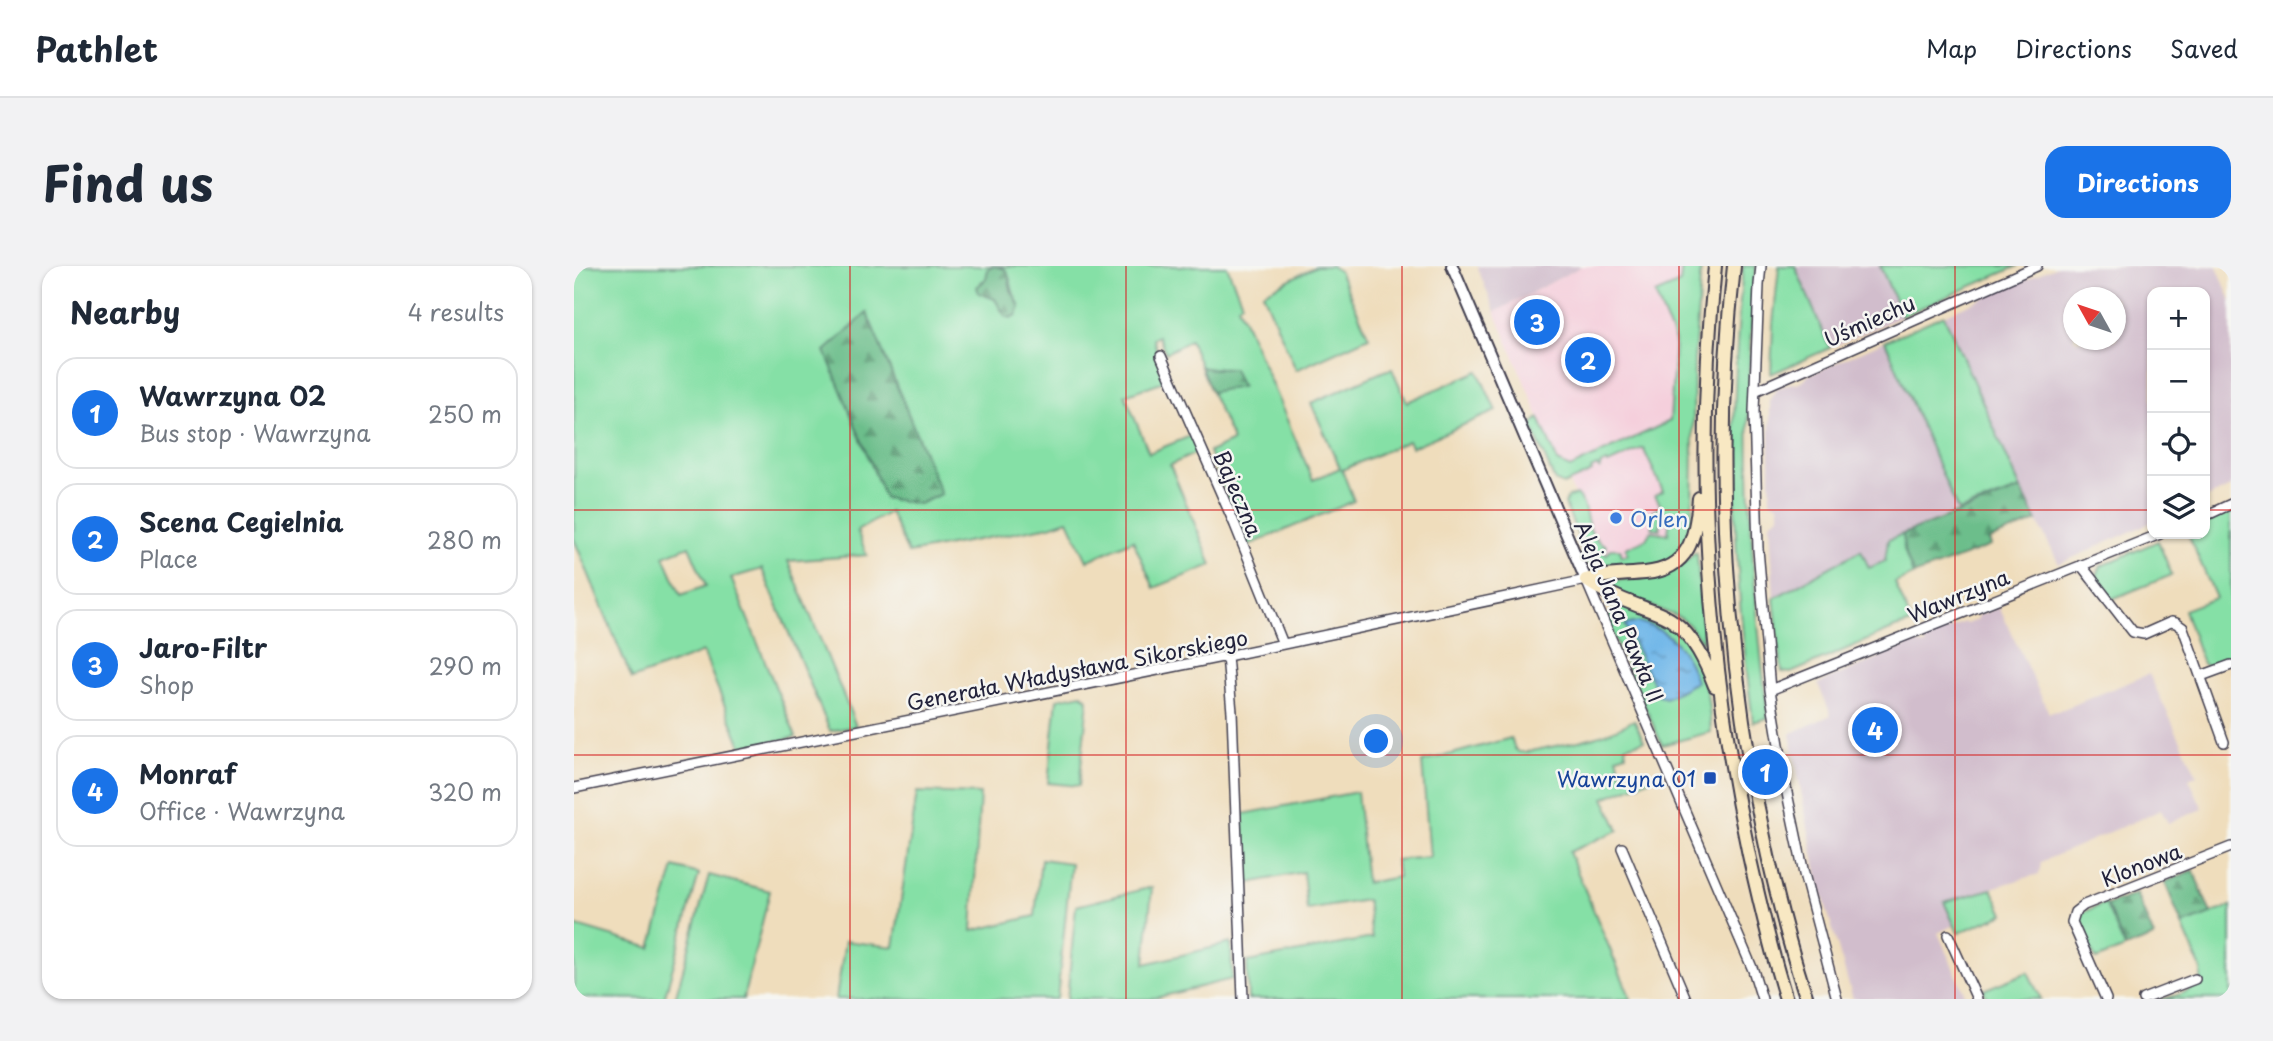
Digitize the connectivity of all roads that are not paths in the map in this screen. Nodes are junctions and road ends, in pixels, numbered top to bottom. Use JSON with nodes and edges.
{"nodes":[{"id":1,"x":1452,"y":266,"type":"edge"},
{"id":2,"x":1715,"y":266,"type":"edge"},
{"id":3,"x":1734,"y":266,"type":"edge"},
{"id":4,"x":1761,"y":266,"type":"edge"},
{"id":5,"x":2037,"y":266,"type":"edge"},
{"id":6,"x":1161,"y":356,"type":"dead end"},
{"id":7,"x":1755,"y":391,"type":"junction"},
{"id":8,"x":1704,"y":459,"type":"junction"},
{"id":9,"x":2231,"y":504,"type":"edge"},
{"id":10,"x":2210,"y":514,"type":"edge"},
{"id":11,"x":2147,"y":539,"type":"edge"},
{"id":12,"x":2081,"y":565,"type":"junction"},
{"id":13,"x":1586,"y":580,"type":"junction"},
{"id":14,"x":1283,"y":644,"type":"junction"},
{"id":15,"x":1227,"y":656,"type":"junction"},
{"id":16,"x":2231,"y":665,"type":"edge"},
{"id":17,"x":2201,"y":676,"type":"junction"},
{"id":18,"x":1770,"y":690,"type":"junction"},
{"id":19,"x":1721,"y":701,"type":"junction"},
{"id":20,"x":2224,"y":742,"type":"dead end"},
{"id":21,"x":574,"y":788,"type":"edge"},
{"id":22,"x":2231,"y":847,"type":"edge"},
{"id":23,"x":1622,"y":848,"type":"dead end"},
{"id":24,"x":1948,"y":935,"type":"dead end"},
{"id":25,"x":2195,"y":979,"type":"dead end"},
{"id":26,"x":1243,"y":999,"type":"edge"},
{"id":27,"x":1686,"y":999,"type":"edge"},
{"id":28,"x":1762,"y":999,"type":"edge"},
{"id":29,"x":1786,"y":999,"type":"edge"},
{"id":30,"x":1807,"y":999,"type":"edge"},
{"id":31,"x":1837,"y":999,"type":"edge"},
{"id":32,"x":1978,"y":999,"type":"edge"},
{"id":33,"x":2106,"y":999,"type":"edge"},
{"id":34,"x":2143,"y":999,"type":"edge"}],
"edges":[{"from":1,"to":13,"type":"street","name":"Aleja Jana Pawła II"},
{"from":2,"to":8,"type":"main road"},
{"from":3,"to":30,"type":"main road"},
{"from":4,"to":7,"type":"street"},
{"from":5,"to":7,"type":"street","name":"Uśmiechu"},
{"from":6,"to":14,"type":"street","name":"Bajeczna"},
{"from":7,"to":18,"type":"street"},
{"from":8,"to":13,"type":"main road"},
{"from":8,"to":19,"type":"main road"},
{"from":9,"to":10,"type":"street"},
{"from":11,"to":12,"type":"street","name":"Wawrzyna"},
{"from":12,"to":17,"type":"street"},
{"from":12,"to":18,"type":"street","name":"Wawrzyna"},
{"from":13,"to":14,"type":"street","name":"Generała Władysława Sikorskiego"},
{"from":13,"to":19,"type":"main road"},
{"from":13,"to":28,"type":"street","name":"Aleja Jana Pawła II"},
{"from":14,"to":15,"type":"street","name":"Generała Władysława Sikorskiego"},
{"from":15,"to":21,"type":"street","name":"Generała Władysława Sikorskiego"},
{"from":15,"to":26,"type":"street"},
{"from":16,"to":17,"type":"street"},
{"from":17,"to":20,"type":"street"},
{"from":18,"to":31,"type":"street"},
{"from":19,"to":29,"type":"main road"},
{"from":22,"to":33,"type":"street","name":"Klonowa"},
{"from":23,"to":27,"type":"street"},
{"from":24,"to":32,"type":"street"},
{"from":25,"to":34,"type":"street"}]}
